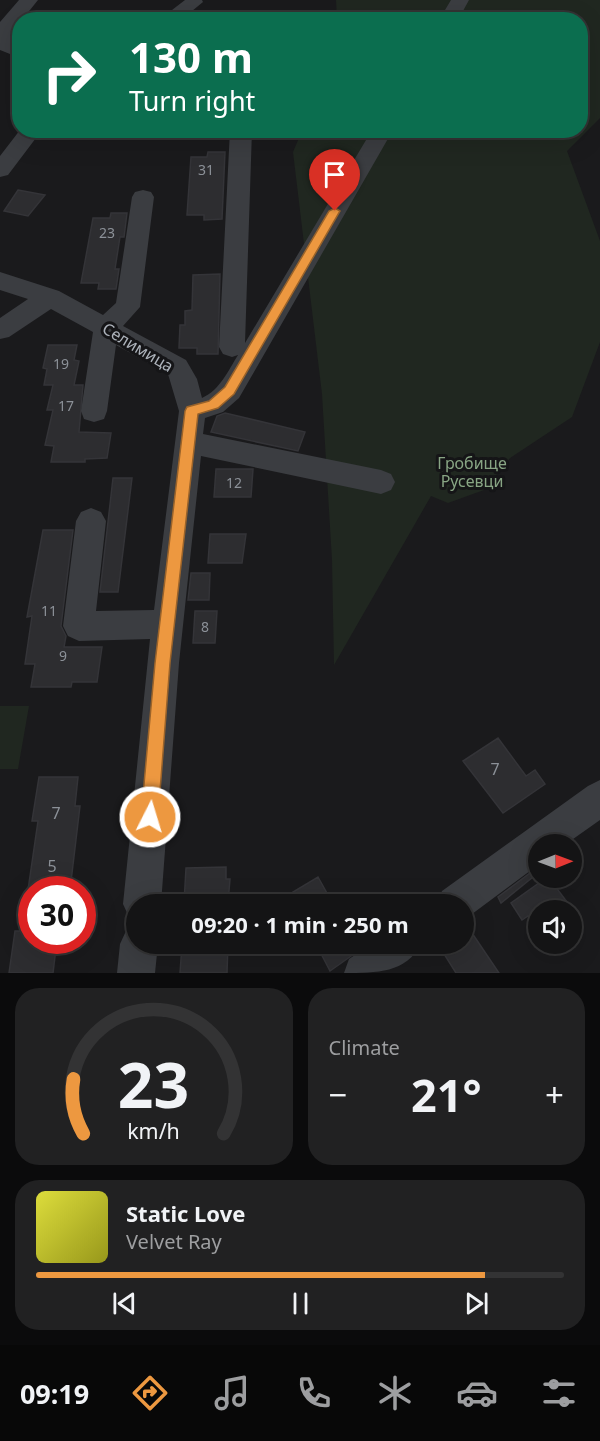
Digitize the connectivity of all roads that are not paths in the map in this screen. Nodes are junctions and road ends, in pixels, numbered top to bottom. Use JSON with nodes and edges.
{"nodes":[{"id":1,"x":29,"y":0,"type":"edge"},
{"id":2,"x":194,"y":2,"type":"dead end"},
{"id":3,"x":19,"y":12,"type":"edge"},
{"id":4,"x":180,"y":12,"type":"edge"},
{"id":5,"x":12,"y":20,"type":"edge"},
{"id":6,"x":12,"y":48,"type":"edge"},
{"id":7,"x":26,"y":138,"type":"edge"},
{"id":8,"x":241,"y":138,"type":"edge"},
{"id":9,"x":377,"y":138,"type":"edge"},
{"id":10,"x":0,"y":170,"type":"edge"},
{"id":11,"x":143,"y":197,"type":"dead end"},
{"id":12,"x":0,"y":281,"type":"edge"},
{"id":13,"x":50,"y":297,"type":"junction"},
{"id":14,"x":106,"y":327,"type":"junction"},
{"id":15,"x":0,"y":330,"type":"edge"},
{"id":16,"x":232,"y":348,"type":"dead end"},
{"id":17,"x":94,"y":411,"type":"dead end"},
{"id":18,"x":192,"y":411,"type":"junction"},
{"id":19,"x":188,"y":442,"type":"junction"},
{"id":20,"x":381,"y":482,"type":"dead end"},
{"id":21,"x":91,"y":521,"type":"dead end"},
{"id":22,"x":168,"y":624,"type":"junction"},
{"id":23,"x":600,"y":798,"type":"edge"},
{"id":24,"x":143,"y":894,"type":"edge"},
{"id":25,"x":469,"y":894,"type":"edge"},
{"id":26,"x":138,"y":954,"type":"edge"},
{"id":27,"x":389,"y":954,"type":"edge"},
{"id":28,"x":136,"y":973,"type":"edge"},
{"id":29,"x":363,"y":973,"type":"edge"}],
"edges":[{"from":1,"to":3,"type":"street"},
{"from":2,"to":4,"type":"street"},
{"from":5,"to":6,"type":"street"},
{"from":7,"to":10,"type":"street"},
{"from":8,"to":16,"type":"street"},
{"from":9,"to":18,"type":"street"},
{"from":11,"to":14,"type":"street"},
{"from":12,"to":13,"type":"street","name":"Селимица"},
{"from":13,"to":14,"type":"street","name":"Селимица"},
{"from":13,"to":15,"type":"street"},
{"from":14,"to":17,"type":"street"},
{"from":14,"to":18,"type":"street","name":"Селимица"},
{"from":18,"to":19,"type":"street","name":"Селимица"},
{"from":19,"to":20,"type":"street"},
{"from":19,"to":22,"type":"street","name":"Селимица"},
{"from":21,"to":22,"type":"street"},
{"from":22,"to":24,"type":"street","name":"Селимица"},
{"from":23,"to":25,"type":"street"},
{"from":26,"to":28,"type":"street"},
{"from":27,"to":29,"type":"street"}]}
